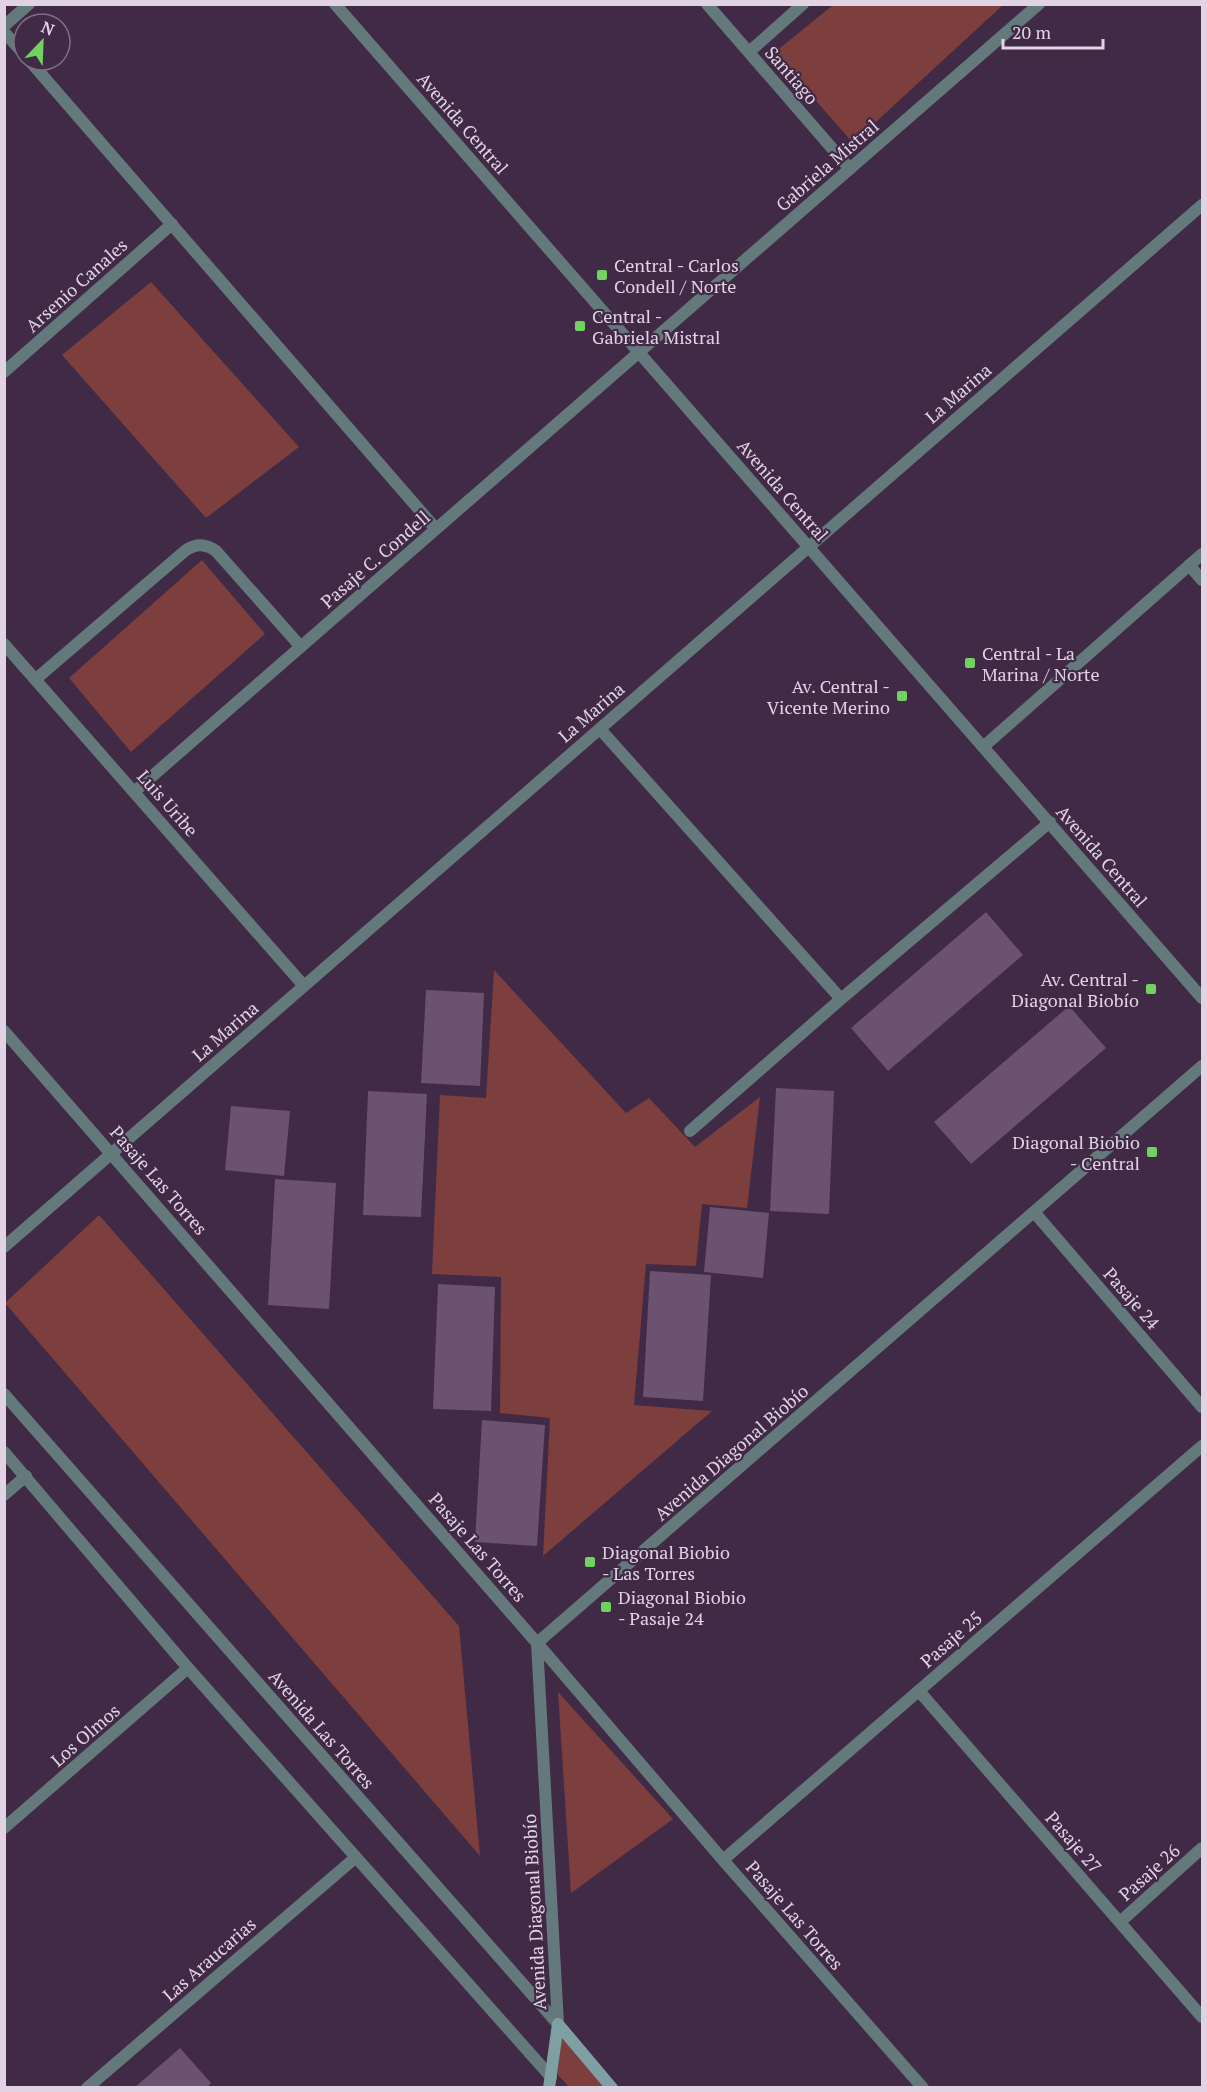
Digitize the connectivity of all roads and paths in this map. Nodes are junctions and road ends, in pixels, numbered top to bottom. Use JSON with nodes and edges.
{"nodes":[{"id":1,"x":29,"y":4,"type":"edge"},
{"id":2,"x":335,"y":4,"type":"edge"},
{"id":3,"x":707,"y":4,"type":"edge"},
{"id":4,"x":803,"y":4,"type":"edge"},
{"id":5,"x":1039,"y":4,"type":"edge"},
{"id":6,"x":4,"y":26,"type":"edge"},
{"id":7,"x":748,"y":52,"type":"junction"},
{"id":8,"x":39,"y":72,"type":"edge"},
{"id":9,"x":850,"y":169,"type":"junction"},
{"id":10,"x":1203,"y":205,"type":"edge"},
{"id":11,"x":172,"y":224,"type":"junction"},
{"id":12,"x":639,"y":353,"type":"junction"},
{"id":13,"x":4,"y":372,"type":"edge"},
{"id":14,"x":436,"y":529,"type":"junction"},
{"id":15,"x":808,"y":547,"type":"junction"},
{"id":16,"x":1203,"y":554,"type":"edge"},
{"id":17,"x":1189,"y":565,"type":"junction"},
{"id":18,"x":1203,"y":580,"type":"edge"},
{"id":19,"x":4,"y":644,"type":"edge"},
{"id":20,"x":301,"y":646,"type":"junction"},
{"id":21,"x":36,"y":679,"type":"junction"},
{"id":22,"x":600,"y":729,"type":"junction"},
{"id":23,"x":983,"y":747,"type":"junction"},
{"id":24,"x":134,"y":792,"type":"junction"},
{"id":25,"x":1050,"y":822,"type":"junction"},
{"id":26,"x":304,"y":987,"type":"junction"},
{"id":27,"x":1203,"y":998,"type":"edge"},
{"id":28,"x":841,"y":999,"type":"junction"},
{"id":29,"x":4,"y":1031,"type":"edge"},
{"id":30,"x":1203,"y":1066,"type":"edge"},
{"id":31,"x":690,"y":1131,"type":"dead end"},
{"id":32,"x":112,"y":1154,"type":"junction"},
{"id":33,"x":1034,"y":1212,"type":"junction"},
{"id":34,"x":4,"y":1247,"type":"edge"},
{"id":35,"x":4,"y":1394,"type":"edge"},
{"id":36,"x":1203,"y":1407,"type":"edge"},
{"id":37,"x":1203,"y":1446,"type":"edge"},
{"id":38,"x":4,"y":1452,"type":"edge"},
{"id":39,"x":26,"y":1476,"type":"junction"},
{"id":40,"x":4,"y":1495,"type":"edge"},
{"id":41,"x":537,"y":1643,"type":"junction"},
{"id":42,"x":188,"y":1668,"type":"junction"},
{"id":43,"x":919,"y":1691,"type":"junction"},
{"id":44,"x":4,"y":1828,"type":"edge"},
{"id":45,"x":1203,"y":1848,"type":"edge"},
{"id":46,"x":355,"y":1858,"type":"junction"},
{"id":47,"x":723,"y":1860,"type":"junction"},
{"id":48,"x":1120,"y":1922,"type":"junction"},
{"id":49,"x":1203,"y":2017,"type":"edge"},
{"id":50,"x":558,"y":2024,"type":"junction"},
{"id":51,"x":550,"y":2082,"type":"edge"},
{"id":52,"x":87,"y":2088,"type":"edge"},
{"id":53,"x":560,"y":2088,"type":"edge"},
{"id":54,"x":612,"y":2088,"type":"edge"},
{"id":55,"x":923,"y":2088,"type":"edge"}],
"edges":[{"from":1,"to":6,"type":"street"},
{"from":2,"to":12,"type":"street","name":"Avenida Central"},
{"from":3,"to":7,"type":"street","name":"Santiago"},
{"from":4,"to":7,"type":"street"},
{"from":5,"to":9,"type":"street","name":"Gabriela Mistral"},
{"from":7,"to":9,"type":"street","name":"Santiago"},
{"from":8,"to":11,"type":"street"},
{"from":9,"to":12,"type":"street","name":"Gabriela Mistral"},
{"from":10,"to":15,"type":"street","name":"La Marina"},
{"from":11,"to":13,"type":"street","name":"Arsenio Canales"},
{"from":11,"to":14,"type":"street"},
{"from":12,"to":14,"type":"street","name":"Pasaje C. Condell"},
{"from":12,"to":15,"type":"street","name":"Avenida Central"},
{"from":14,"to":20,"type":"street","name":"Pasaje C. Condell"},
{"from":15,"to":22,"type":"street","name":"La Marina"},
{"from":15,"to":23,"type":"street","name":"Avenida Central"},
{"from":16,"to":17,"type":"street"},
{"from":17,"to":18,"type":"street"},
{"from":17,"to":23,"type":"street"},
{"from":19,"to":21,"type":"street","name":"Luis Uribe"},
{"from":20,"to":21,"type":"street"},
{"from":20,"to":24,"type":"street","name":"Pasaje C. Condell"},
{"from":21,"to":24,"type":"street","name":"Luis Uribe"},
{"from":22,"to":26,"type":"street","name":"La Marina"},
{"from":22,"to":28,"type":"street"},
{"from":23,"to":25,"type":"street","name":"Avenida Central"},
{"from":24,"to":26,"type":"street","name":"Luis Uribe"},
{"from":25,"to":27,"type":"street","name":"Avenida Central"},
{"from":25,"to":28,"type":"street"},
{"from":26,"to":32,"type":"street","name":"La Marina"},
{"from":28,"to":31,"type":"street"},
{"from":29,"to":32,"type":"street","name":"Pasaje Las Torres"},
{"from":30,"to":33,"type":"street","name":"Avenida Diagonal Biobío"},
{"from":32,"to":34,"type":"street","name":"La Marina"},
{"from":32,"to":41,"type":"street","name":"Pasaje Las Torres"},
{"from":33,"to":36,"type":"street","name":"Pasaje 24"},
{"from":33,"to":41,"type":"street","name":"Avenida Diagonal Biobío"},
{"from":35,"to":50,"type":"street","name":"Avenida Las Torres"},
{"from":37,"to":43,"type":"street","name":"Pasaje 25"},
{"from":38,"to":39,"type":"street"},
{"from":39,"to":40,"type":"street"},
{"from":39,"to":42,"type":"street"},
{"from":41,"to":47,"type":"street","name":"Pasaje Las Torres"},
{"from":41,"to":50,"type":"street","name":"Avenida Diagonal Biobío"},
{"from":42,"to":44,"type":"street","name":"Los Olmos"},
{"from":42,"to":46,"type":"street"},
{"from":43,"to":47,"type":"street","name":"Pasaje 25"},
{"from":43,"to":48,"type":"street","name":"Pasaje 27"},
{"from":45,"to":48,"type":"street","name":"Pasaje 26"},
{"from":46,"to":51,"type":"street"},
{"from":46,"to":52,"type":"street","name":"Las Araucarias"},
{"from":47,"to":55,"type":"street","name":"Pasaje Las Torres"},
{"from":48,"to":49,"type":"street","name":"Pasaje 27"},
{"from":50,"to":51,"type":"main road","name":"Avenida Diagonal Biobío"},
{"from":50,"to":54,"type":"main road","name":"Avenida Las Torres"},
{"from":51,"to":53,"type":"main road"}]}
